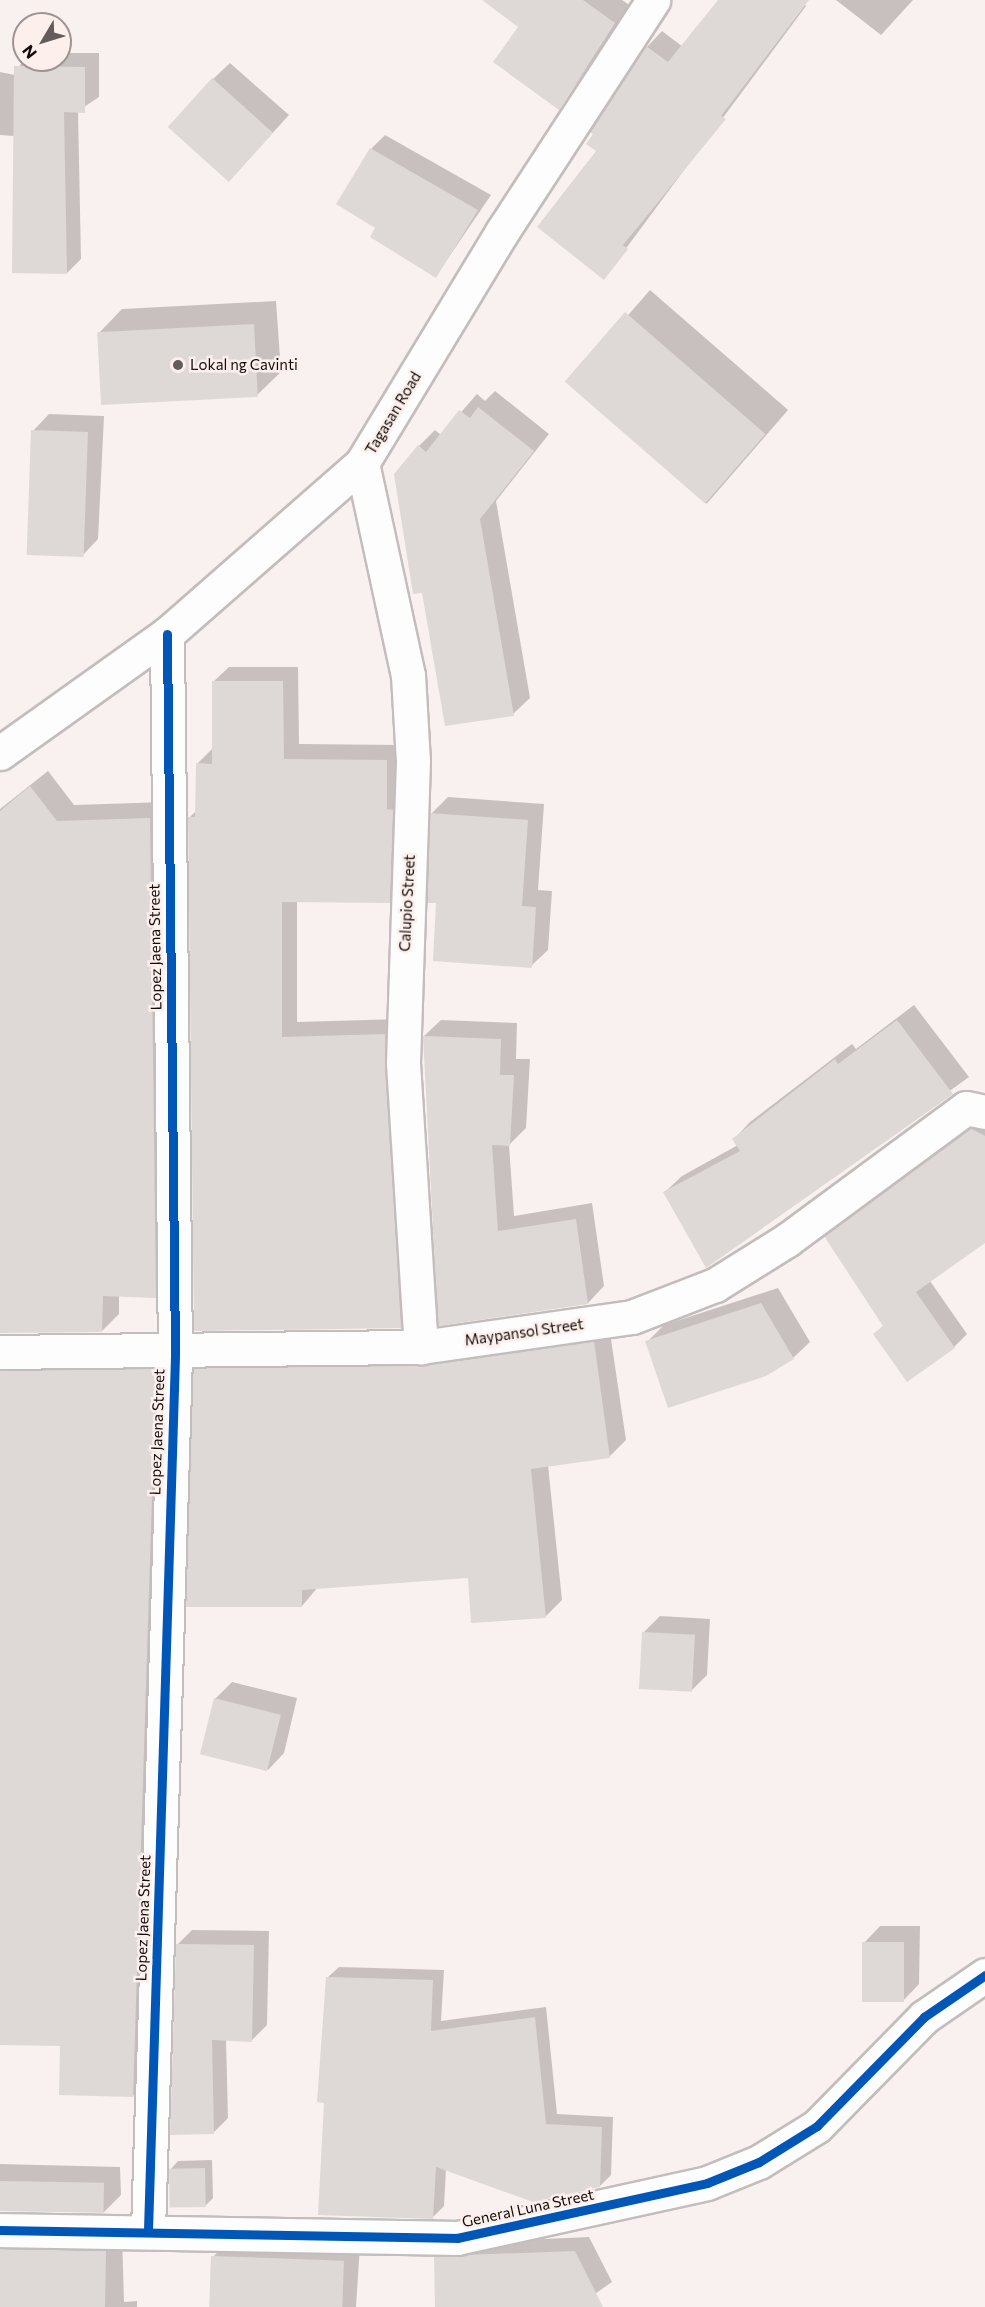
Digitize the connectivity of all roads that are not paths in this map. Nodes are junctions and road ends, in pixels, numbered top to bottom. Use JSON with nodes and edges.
{"nodes":[{"id":1,"x":653,"y":0,"type":"edge"},
{"id":2,"x":362,"y":463,"type":"junction"},
{"id":3,"x":167,"y":634,"type":"junction"},
{"id":4,"x":0,"y":753,"type":"edge"},
{"id":5,"x":985,"y":1112,"type":"edge"},
{"id":6,"x":421,"y":1347,"type":"junction"},
{"id":7,"x":0,"y":1352,"type":"edge"},
{"id":8,"x":175,"y":1354,"type":"junction"},
{"id":9,"x":985,"y":1975,"type":"edge"},
{"id":10,"x":0,"y":2230,"type":"edge"},
{"id":11,"x":148,"y":2230,"type":"junction"}],
"edges":[{"from":1,"to":2,"type":"street","name":"Tagasan Road"},
{"from":2,"to":3,"type":"street","name":"Tagasan Road"},
{"from":2,"to":6,"type":"street","name":"Calupio Street"},
{"from":3,"to":4,"type":"street","name":"Tagasan Road"},
{"from":3,"to":8,"type":"street","name":"Lopez Jaena Street"},
{"from":5,"to":6,"type":"street","name":"Maypansol Street"},
{"from":6,"to":8,"type":"street","name":"Maypansol Street"},
{"from":7,"to":8,"type":"street","name":"Maypansol Street"},
{"from":8,"to":11,"type":"street","name":"Lopez Jaena Street"},
{"from":9,"to":11,"type":"street","name":"General Luna Street"},
{"from":10,"to":11,"type":"street","name":"General Luna Street"}]}
